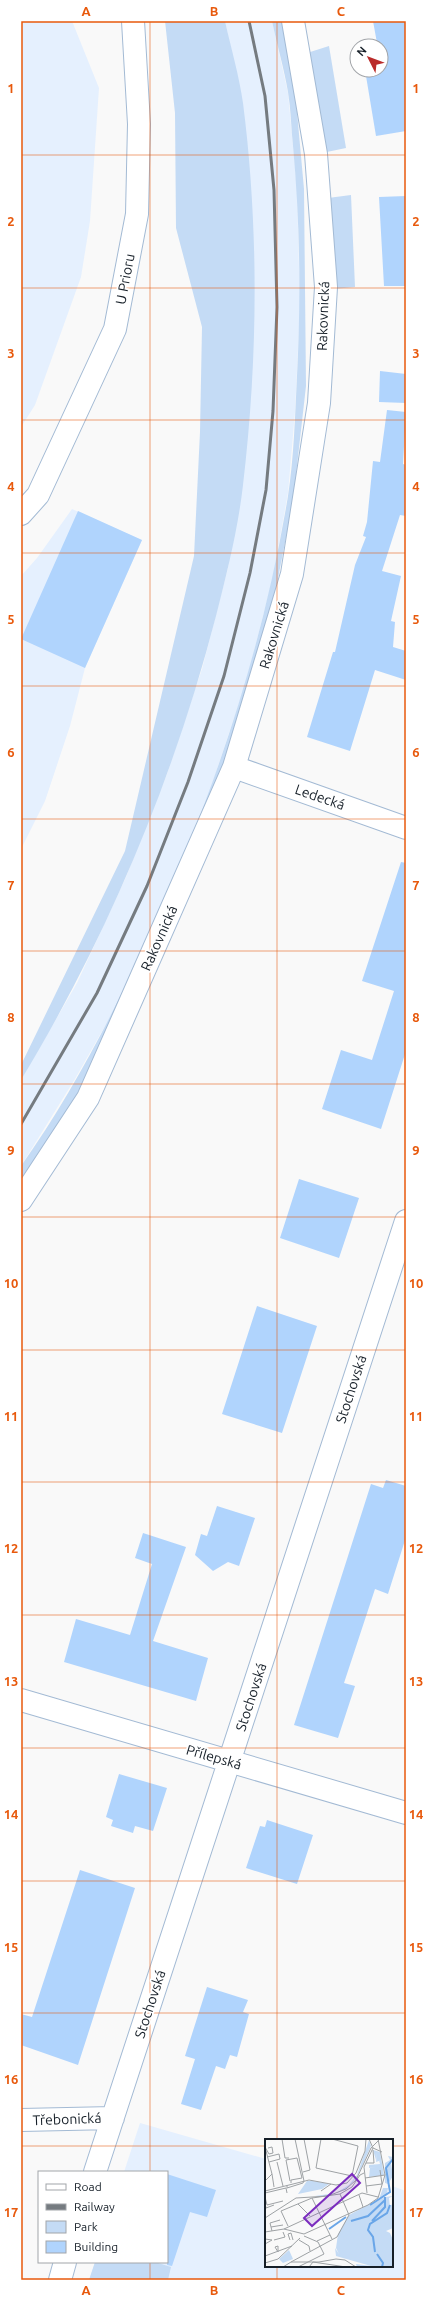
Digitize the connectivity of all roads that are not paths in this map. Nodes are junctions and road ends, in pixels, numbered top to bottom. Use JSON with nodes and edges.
{"nodes":[{"id":1,"x":133,"y":21,"type":"edge"},
{"id":2,"x":293,"y":21,"type":"edge"},
{"id":3,"x":21,"y":514,"type":"edge"},
{"id":4,"x":234,"y":767,"type":"junction"},
{"id":5,"x":406,"y":828,"type":"edge"},
{"id":6,"x":21,"y":1200,"type":"edge"},
{"id":7,"x":406,"y":1221,"type":"edge"},
{"id":8,"x":21,"y":1700,"type":"edge"},
{"id":9,"x":230,"y":1761,"type":"junction"},
{"id":10,"x":406,"y":1813,"type":"edge"},
{"id":11,"x":113,"y":2118,"type":"junction"},
{"id":12,"x":21,"y":2120,"type":"edge"},
{"id":13,"x":95,"y":2171,"type":"edge"},
{"id":14,"x":65,"y":2263,"type":"edge"},
{"id":15,"x":60,"y":2280,"type":"edge"}],
"edges":[{"from":1,"to":3,"type":"street","name":"U Prioru"},
{"from":2,"to":4,"type":"street","name":"Rakovnická"},
{"from":4,"to":5,"type":"street","name":"Ledecká"},
{"from":4,"to":6,"type":"street","name":"Rakovnická"},
{"from":7,"to":9,"type":"street","name":"Stochovská"},
{"from":8,"to":9,"type":"street","name":"Přílepská"},
{"from":9,"to":10,"type":"street","name":"Přílepská"},
{"from":9,"to":11,"type":"street","name":"Stochovská"},
{"from":11,"to":12,"type":"street","name":"Třebonická"},
{"from":11,"to":13,"type":"street","name":"Stochovská"},
{"from":14,"to":15,"type":"street"}]}
